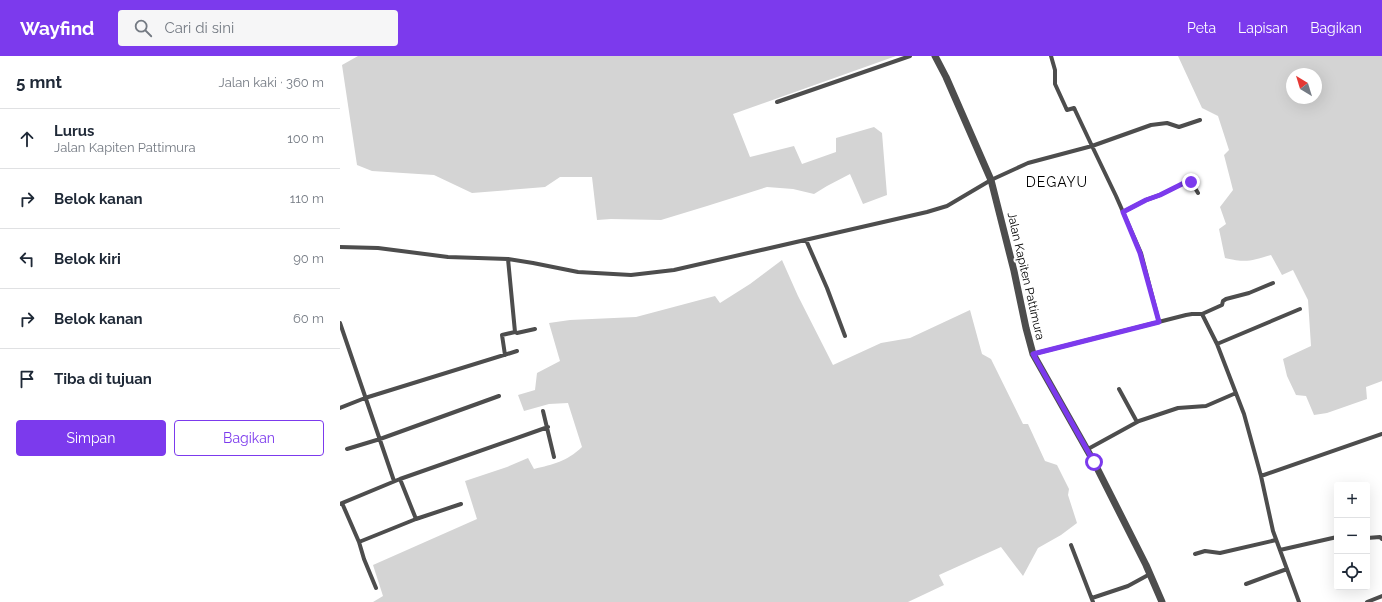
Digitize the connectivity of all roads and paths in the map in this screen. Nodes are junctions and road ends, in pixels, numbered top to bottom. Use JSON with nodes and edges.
{"nodes":[{"id":1,"x":910,"y":56,"type":"edge"},
{"id":2,"x":935,"y":56,"type":"edge"},
{"id":3,"x":1051,"y":56,"type":"edge"},
{"id":4,"x":777,"y":102,"type":"dead end"},
{"id":5,"x":1200,"y":120,"type":"dead end"},
{"id":6,"x":1092,"y":146,"type":"junction"},
{"id":7,"x":991,"y":180,"type":"junction"},
{"id":8,"x":1198,"y":193,"type":"dead end"},
{"id":9,"x":1123,"y":212,"type":"junction"},
{"id":10,"x":806,"y":240,"type":"junction"},
{"id":11,"x":340,"y":247,"type":"edge"},
{"id":12,"x":508,"y":259,"type":"junction"},
{"id":13,"x":1273,"y":283,"type":"dead end"},
{"id":14,"x":1300,"y":309,"type":"dead end"},
{"id":15,"x":1202,"y":314,"type":"junction"},
{"id":16,"x":1159,"y":322,"type":"junction"},
{"id":17,"x":340,"y":323,"type":"edge"},
{"id":18,"x":535,"y":329,"type":"dead end"},
{"id":19,"x":515,"y":332,"type":"junction"},
{"id":20,"x":845,"y":336,"type":"dead end"},
{"id":21,"x":1217,"y":344,"type":"junction"},
{"id":22,"x":517,"y":351,"type":"dead end"},
{"id":23,"x":1033,"y":354,"type":"junction"},
{"id":24,"x":505,"y":355,"type":"junction"},
{"id":25,"x":1119,"y":389,"type":"dead end"},
{"id":26,"x":1236,"y":393,"type":"junction"},
{"id":27,"x":499,"y":396,"type":"dead end"},
{"id":28,"x":365,"y":398,"type":"junction"},
{"id":29,"x":340,"y":408,"type":"edge"},
{"id":30,"x":543,"y":410,"type":"dead end"},
{"id":31,"x":1137,"y":422,"type":"junction"},
{"id":32,"x":548,"y":427,"type":"junction"},
{"id":33,"x":1382,"y":434,"type":"edge"},
{"id":34,"x":380,"y":438,"type":"junction"},
{"id":35,"x":347,"y":449,"type":"dead end"},
{"id":36,"x":1088,"y":450,"type":"junction"},
{"id":37,"x":554,"y":457,"type":"dead end"},
{"id":38,"x":1261,"y":476,"type":"junction"},
{"id":39,"x":400,"y":479,"type":"junction"},
{"id":40,"x":394,"y":481,"type":"junction"},
{"id":41,"x":341,"y":504,"type":"edge"},
{"id":42,"x":461,"y":504,"type":"dead end"},
{"id":43,"x":416,"y":519,"type":"junction"},
{"id":44,"x":1334,"y":538,"type":"edge"},
{"id":45,"x":1370,"y":538,"type":"edge"},
{"id":46,"x":1276,"y":540,"type":"junction"},
{"id":47,"x":1382,"y":540,"type":"edge"},
{"id":48,"x":359,"y":542,"type":"junction"},
{"id":49,"x":1071,"y":545,"type":"dead end"},
{"id":50,"x":1280,"y":550,"type":"junction"},
{"id":51,"x":1195,"y":554,"type":"dead end"},
{"id":52,"x":1287,"y":569,"type":"junction"},
{"id":53,"x":1150,"y":574,"type":"junction"},
{"id":54,"x":1246,"y":584,"type":"dead end"},
{"id":55,"x":376,"y":588,"type":"dead end"},
{"id":56,"x":1382,"y":596,"type":"edge"},
{"id":57,"x":1093,"y":600,"type":"edge"},
{"id":58,"x":1162,"y":602,"type":"edge"},
{"id":59,"x":1299,"y":602,"type":"edge"},
{"id":60,"x":1367,"y":602,"type":"edge"}],
"edges":[{"from":1,"to":4,"type":"street"},
{"from":2,"to":7,"type":"street","name":"Jalan Kapiten Pattimura"},
{"from":3,"to":6,"type":"street"},
{"from":5,"to":6,"type":"street"},
{"from":6,"to":7,"type":"street"},
{"from":6,"to":9,"type":"street"},
{"from":7,"to":10,"type":"street"},
{"from":7,"to":23,"type":"street","name":"Jalan Kapiten Pattimura"},
{"from":8,"to":9,"type":"street"},
{"from":9,"to":16,"type":"street"},
{"from":10,"to":12,"type":"street"},
{"from":10,"to":20,"type":"street"},
{"from":11,"to":12,"type":"street"},
{"from":12,"to":19,"type":"street"},
{"from":13,"to":15,"type":"street"},
{"from":14,"to":21,"type":"street"},
{"from":15,"to":16,"type":"street"},
{"from":15,"to":21,"type":"street"},
{"from":16,"to":23,"type":"street"},
{"from":17,"to":28,"type":"street"},
{"from":18,"to":19,"type":"street"},
{"from":19,"to":24,"type":"street"},
{"from":21,"to":26,"type":"street"},
{"from":22,"to":24,"type":"street"},
{"from":23,"to":36,"type":"street","name":"Jalan Kapiten Pattimura"},
{"from":24,"to":28,"type":"street"},
{"from":25,"to":31,"type":"street"},
{"from":26,"to":31,"type":"street"},
{"from":26,"to":38,"type":"street"},
{"from":27,"to":34,"type":"street"},
{"from":28,"to":29,"type":"street"},
{"from":28,"to":34,"type":"street"},
{"from":30,"to":32,"type":"street"},
{"from":31,"to":36,"type":"street"},
{"from":32,"to":37,"type":"street"},
{"from":32,"to":39,"type":"street"},
{"from":33,"to":38,"type":"street"},
{"from":34,"to":35,"type":"street"},
{"from":34,"to":40,"type":"street"},
{"from":36,"to":53,"type":"street","name":"Jalan Kapiten Pattimura"},
{"from":38,"to":46,"type":"street"},
{"from":39,"to":40,"type":"street"},
{"from":39,"to":43,"type":"street"},
{"from":40,"to":41,"type":"street"},
{"from":41,"to":48,"type":"street"},
{"from":42,"to":43,"type":"street"},
{"from":43,"to":48,"type":"street"},
{"from":44,"to":50,"type":"street"},
{"from":45,"to":47,"type":"street"},
{"from":46,"to":50,"type":"street"},
{"from":46,"to":51,"type":"street"},
{"from":48,"to":55,"type":"street"},
{"from":49,"to":57,"type":"street"},
{"from":50,"to":52,"type":"street"},
{"from":52,"to":54,"type":"street"},
{"from":52,"to":59,"type":"street"},
{"from":53,"to":57,"type":"street"},
{"from":53,"to":58,"type":"street","name":"Jalan Kapiten Pattimura"},
{"from":56,"to":60,"type":"street"}]}
